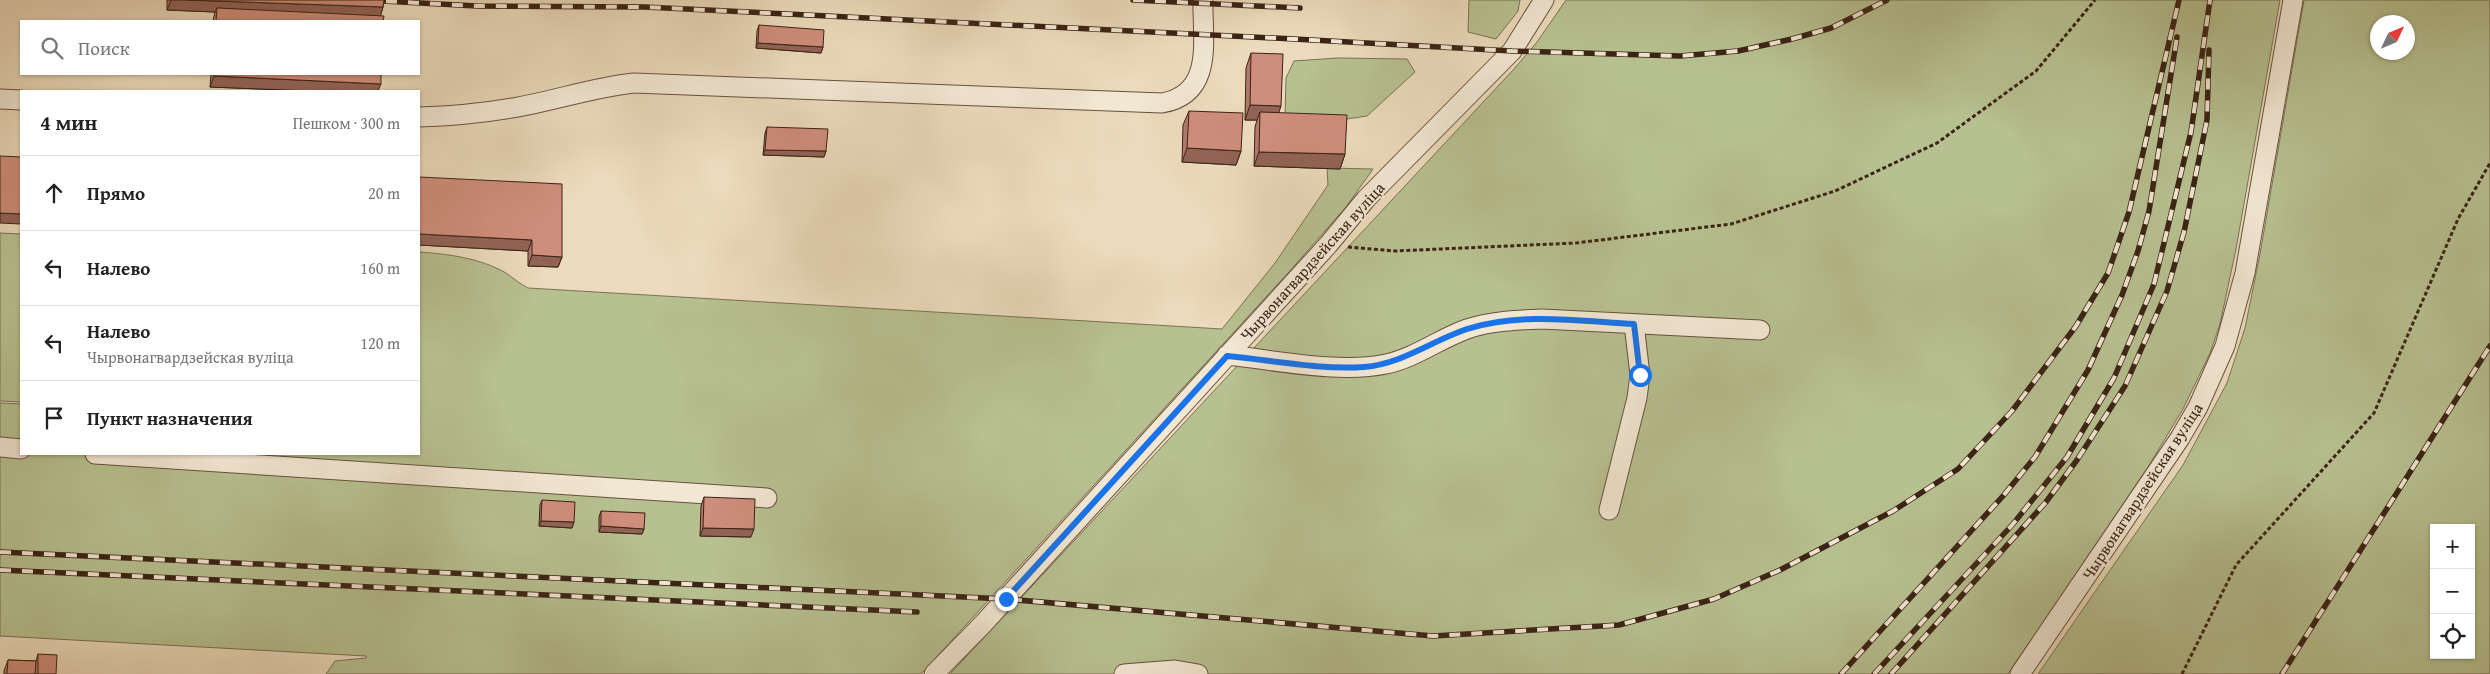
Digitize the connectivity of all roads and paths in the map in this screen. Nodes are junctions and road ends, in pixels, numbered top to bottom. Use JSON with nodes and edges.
{"nodes":[{"id":1,"x":1203,"y":0,"type":"edge"},
{"id":2,"x":1544,"y":0,"type":"edge"},
{"id":3,"x":2095,"y":0,"type":"edge"},
{"id":4,"x":2293,"y":0,"type":"edge"},
{"id":5,"x":0,"y":99,"type":"edge"},
{"id":6,"x":20,"y":100,"type":"edge"},
{"id":7,"x":420,"y":118,"type":"edge"},
{"id":8,"x":2490,"y":163,"type":"edge"},
{"id":9,"x":1328,"y":245,"type":"junction"},
{"id":10,"x":1634,"y":324,"type":"junction"},
{"id":11,"x":1760,"y":330,"type":"dead end"},
{"id":12,"x":1227,"y":356,"type":"junction"},
{"id":13,"x":0,"y":447,"type":"edge"},
{"id":14,"x":20,"y":449,"type":"edge"},
{"id":15,"x":110,"y":455,"type":"edge"},
{"id":16,"x":767,"y":498,"type":"dead end"},
{"id":17,"x":1609,"y":510,"type":"dead end"},
{"id":18,"x":934,"y":674,"type":"edge"},
{"id":19,"x":1124,"y":674,"type":"edge"},
{"id":20,"x":1198,"y":674,"type":"edge"},
{"id":21,"x":2020,"y":674,"type":"edge"},
{"id":22,"x":2182,"y":674,"type":"edge"}],
"edges":[{"from":1,"to":7,"type":"street"},
{"from":2,"to":9,"type":"street","name":"Чырвонагвардзейская вуліца"},
{"from":3,"to":9,"type":"path"},
{"from":4,"to":21,"type":"street","name":"Чырвонагвардзейская вуліца"},
{"from":5,"to":6,"type":"street"},
{"from":8,"to":22,"type":"path"},
{"from":9,"to":12,"type":"street","name":"Чырвонагвардзейская вуліца"},
{"from":10,"to":11,"type":"street"},
{"from":10,"to":12,"type":"street"},
{"from":10,"to":17,"type":"street"},
{"from":12,"to":18,"type":"street","name":"Чырвонагвардзейская вуліца"},
{"from":13,"to":14,"type":"street"},
{"from":15,"to":16,"type":"street"},
{"from":19,"to":20,"type":"street"}]}
